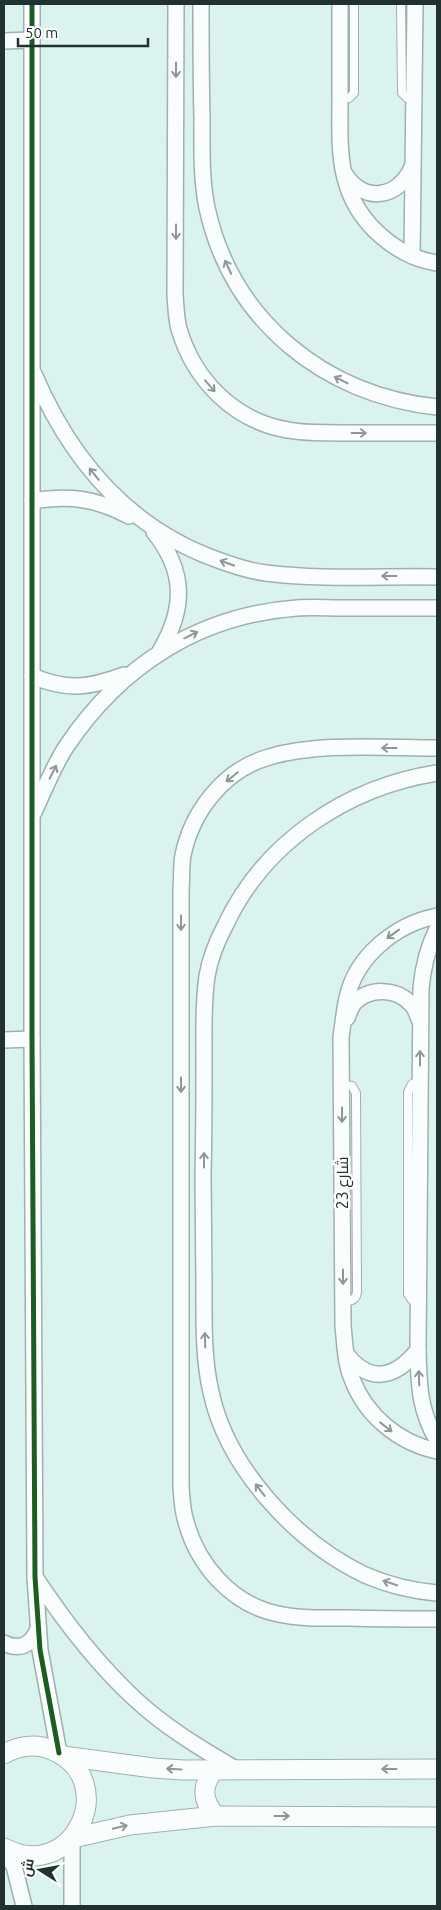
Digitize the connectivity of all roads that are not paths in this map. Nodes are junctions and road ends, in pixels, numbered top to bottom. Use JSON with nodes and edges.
{"nodes":[{"id":1,"x":32,"y":4,"type":"edge"},
{"id":2,"x":176,"y":4,"type":"edge"},
{"id":3,"x":201,"y":4,"type":"edge"},
{"id":4,"x":340,"y":4,"type":"edge"},
{"id":5,"x":354,"y":4,"type":"edge"},
{"id":6,"x":401,"y":4,"type":"edge"},
{"id":7,"x":415,"y":4,"type":"edge"},
{"id":8,"x":32,"y":40,"type":"junction"},
{"id":9,"x":4,"y":41,"type":"edge"},
{"id":10,"x":340,"y":98,"type":"junction"},
{"id":11,"x":414,"y":99,"type":"junction"},
{"id":12,"x":341,"y":160,"type":"junction"},
{"id":13,"x":413,"y":165,"type":"junction"},
{"id":14,"x":412,"y":256,"type":"junction"},
{"id":15,"x":437,"y":264,"type":"edge"},
{"id":16,"x":32,"y":368,"type":"junction"},
{"id":17,"x":437,"y":407,"type":"edge"},
{"id":18,"x":437,"y":433,"type":"edge"},
{"id":19,"x":32,"y":501,"type":"junction"},
{"id":20,"x":149,"y":526,"type":"junction"},
{"id":21,"x":437,"y":576,"type":"edge"},
{"id":22,"x":437,"y":608,"type":"edge"},
{"id":23,"x":159,"y":652,"type":"junction"},
{"id":24,"x":131,"y":673,"type":"junction"},
{"id":25,"x":32,"y":676,"type":"junction"},
{"id":26,"x":437,"y":748,"type":"edge"},
{"id":27,"x":437,"y":774,"type":"edge"},
{"id":28,"x":32,"y":815,"type":"junction"},
{"id":29,"x":437,"y":916,"type":"edge"},
{"id":30,"x":437,"y":929,"type":"edge"},
{"id":31,"x":420,"y":1020,"type":"junction"},
{"id":32,"x":341,"y":1037,"type":"junction"},
{"id":33,"x":32,"y":1039,"type":"junction"},
{"id":34,"x":4,"y":1040,"type":"edge"},
{"id":35,"x":203,"y":1182,"type":"junction"},
{"id":36,"x":181,"y":1184,"type":"junction"},
{"id":37,"x":418,"y":1350,"type":"junction"},
{"id":38,"x":346,"y":1354,"type":"junction"},
{"id":39,"x":437,"y":1440,"type":"edge"},
{"id":40,"x":437,"y":1451,"type":"edge"},
{"id":41,"x":35,"y":1577,"type":"junction"},
{"id":42,"x":437,"y":1593,"type":"edge"},
{"id":43,"x":437,"y":1619,"type":"edge"},
{"id":44,"x":38,"y":1629,"type":"junction"},
{"id":45,"x":4,"y":1644,"type":"edge"},
{"id":46,"x":4,"y":1754,"type":"edge"},
{"id":47,"x":61,"y":1754,"type":"junction"},
{"id":48,"x":437,"y":1769,"type":"edge"},
{"id":49,"x":214,"y":1770,"type":"junction"},
{"id":50,"x":236,"y":1770,"type":"junction"},
{"id":51,"x":216,"y":1816,"type":"junction"},
{"id":52,"x":437,"y":1817,"type":"edge"},
{"id":53,"x":72,"y":1838,"type":"junction"},
{"id":54,"x":4,"y":1850,"type":"edge"},
{"id":55,"x":24,"y":1906,"type":"edge"},
{"id":56,"x":72,"y":1906,"type":"edge"}],
"edges":[{"from":1,"to":8,"type":"street"},
{"from":2,"to":18,"type":"street","one_way":true},
{"from":17,"to":3,"type":"street","one_way":true},
{"from":4,"to":10,"type":"street"},
{"from":5,"to":10,"type":"lane"},
{"from":6,"to":11,"type":"lane"},
{"from":7,"to":11,"type":"street"},
{"from":8,"to":9,"type":"street"},
{"from":8,"to":16,"type":"street"},
{"from":10,"to":12,"type":"street"},
{"from":11,"to":13,"type":"street"},
{"from":12,"to":13,"type":"street"},
{"from":12,"to":14,"type":"street"},
{"from":13,"to":14,"type":"street"},
{"from":14,"to":15,"type":"street"},
{"from":16,"to":19,"type":"street"},
{"from":20,"to":16,"type":"street","one_way":true},
{"from":19,"to":20,"type":"street"},
{"from":19,"to":25,"type":"street"},
{"from":21,"to":20,"type":"street","one_way":true},
{"from":20,"to":23,"type":"street"},
{"from":23,"to":22,"type":"street","one_way":true},
{"from":23,"to":24,"type":"street"},
{"from":24,"to":25,"type":"street"},
{"from":28,"to":24,"type":"street","one_way":true},
{"from":25,"to":28,"type":"street"},
{"from":26,"to":36,"type":"street","one_way":true},
{"from":35,"to":27,"type":"street","one_way":true},
{"from":28,"to":33,"type":"street"},
{"from":29,"to":32,"type":"street","name":"شارع 23","one_way":true},
{"from":30,"to":31,"type":"street"},
{"from":31,"to":32,"type":"street"},
{"from":37,"to":31,"type":"street","one_way":true},
{"from":32,"to":38,"type":"street","name":"شارع 23","one_way":true},
{"from":33,"to":34,"type":"street"},
{"from":33,"to":41,"type":"street"},
{"from":35,"to":36,"type":"street"},
{"from":42,"to":35,"type":"street","one_way":true},
{"from":36,"to":43,"type":"street"},
{"from":37,"to":38,"type":"street"},
{"from":39,"to":37,"type":"street","one_way":true},
{"from":38,"to":40,"type":"street","name":"شارع 23","one_way":true},
{"from":41,"to":44,"type":"street"},
{"from":41,"to":50,"type":"street"},
{"from":44,"to":45,"type":"street"},
{"from":44,"to":47,"type":"street"},
{"from":46,"to":47,"type":"street"},
{"from":49,"to":47,"type":"street","one_way":true},
{"from":47,"to":53,"type":"street"},
{"from":48,"to":50,"type":"street","one_way":true},
{"from":49,"to":50,"type":"street"},
{"from":49,"to":51,"type":"street"},
{"from":51,"to":52,"type":"street","one_way":true},
{"from":53,"to":51,"type":"street","one_way":true},
{"from":53,"to":54,"type":"street"},
{"from":53,"to":56,"type":"street"},
{"from":54,"to":55,"type":"street"}]}
